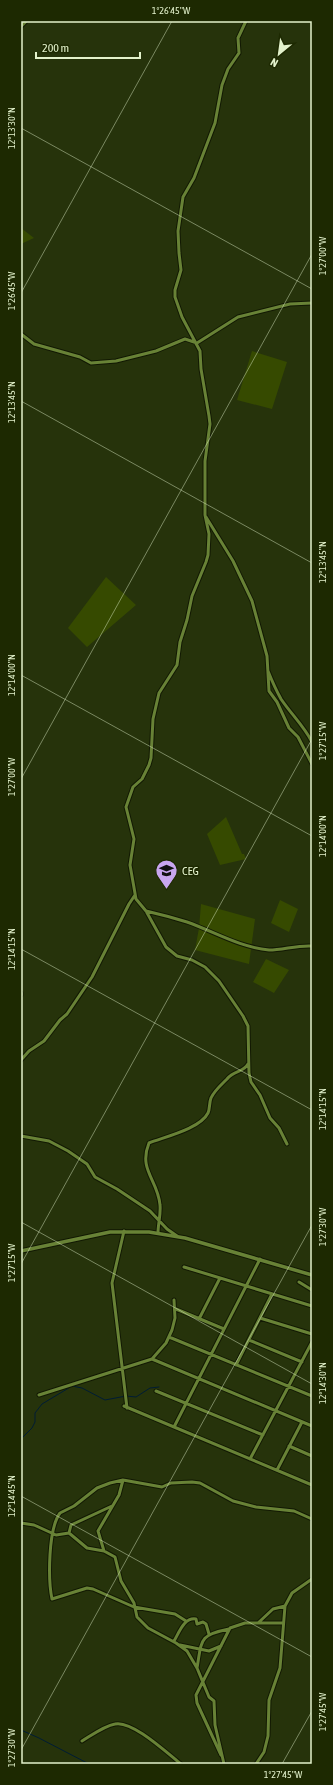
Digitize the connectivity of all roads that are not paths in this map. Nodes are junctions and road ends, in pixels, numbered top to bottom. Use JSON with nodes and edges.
{"nodes":[{"id":1,"x":26,"y":21,"type":"edge"},
{"id":2,"x":246,"y":21,"type":"edge"},
{"id":3,"x":21,"y":26,"type":"edge"},
{"id":4,"x":312,"y":302,"type":"edge"},
{"id":5,"x":21,"y":334,"type":"edge"},
{"id":6,"x":197,"y":343,"type":"junction"},
{"id":7,"x":205,"y":515,"type":"junction"},
{"id":8,"x":268,"y":669,"type":"junction"},
{"id":9,"x":312,"y":742,"type":"edge"},
{"id":10,"x":312,"y":764,"type":"edge"},
{"id":11,"x":135,"y":895,"type":"junction"},
{"id":12,"x":146,"y":911,"type":"junction"},
{"id":13,"x":312,"y":946,"type":"edge"},
{"id":14,"x":21,"y":1060,"type":"edge"},
{"id":15,"x":249,"y":1063,"type":"junction"},
{"id":16,"x":21,"y":1136,"type":"edge"},
{"id":17,"x":286,"y":1144,"type":"dead end"},
{"id":18,"x":158,"y":1220,"type":"junction"},
{"id":19,"x":124,"y":1232,"type":"junction"},
{"id":20,"x":158,"y":1233,"type":"junction"},
{"id":21,"x":177,"y":1236,"type":"junction"},
{"id":22,"x":21,"y":1251,"type":"edge"},
{"id":23,"x":260,"y":1259,"type":"junction"},
{"id":24,"x":184,"y":1267,"type":"dead end"},
{"id":25,"x":312,"y":1274,"type":"edge"},
{"id":26,"x":220,"y":1278,"type":"junction"},
{"id":27,"x":299,"y":1282,"type":"dead end"},
{"id":28,"x":246,"y":1286,"type":"junction"},
{"id":29,"x":312,"y":1290,"type":"edge"},
{"id":30,"x":272,"y":1294,"type":"junction"},
{"id":31,"x":174,"y":1300,"type":"dead end"},
{"id":32,"x":312,"y":1306,"type":"edge"},
{"id":33,"x":176,"y":1309,"type":"junction"},
{"id":34,"x":260,"y":1318,"type":"junction"},
{"id":35,"x":199,"y":1319,"type":"junction"},
{"id":36,"x":224,"y":1329,"type":"junction"},
{"id":37,"x":312,"y":1334,"type":"edge"},
{"id":38,"x":169,"y":1338,"type":"junction"},
{"id":39,"x":249,"y":1340,"type":"junction"},
{"id":40,"x":312,"y":1342,"type":"edge"},
{"id":41,"x":211,"y":1355,"type":"junction"},
{"id":42,"x":152,"y":1359,"type":"junction"},
{"id":43,"x":302,"y":1362,"type":"junction"},
{"id":44,"x":236,"y":1365,"type":"junction"},
{"id":45,"x":123,"y":1370,"type":"junction"},
{"id":46,"x":199,"y":1378,"type":"junction"},
{"id":47,"x":288,"y":1386,"type":"junction"},
{"id":48,"x":156,"y":1391,"type":"dead end"},
{"id":49,"x":39,"y":1395,"type":"dead end"},
{"id":50,"x":312,"y":1396,"type":"edge"},
{"id":51,"x":187,"y":1403,"type":"junction"},
{"id":52,"x":276,"y":1411,"type":"junction"},
{"id":53,"x":302,"y":1422,"type":"junction"},
{"id":54,"x":312,"y":1426,"type":"edge"},
{"id":55,"x":174,"y":1427,"type":"junction"},
{"id":56,"x":263,"y":1435,"type":"junction"},
{"id":57,"x":290,"y":1446,"type":"junction"},
{"id":58,"x":312,"y":1456,"type":"edge"},
{"id":59,"x":250,"y":1459,"type":"junction"},
{"id":60,"x":277,"y":1470,"type":"junction"},
{"id":61,"x":123,"y":1480,"type":"junction"},
{"id":62,"x":312,"y":1485,"type":"edge"},
{"id":63,"x":112,"y":1506,"type":"junction"},
{"id":64,"x":312,"y":1519,"type":"edge"},
{"id":65,"x":21,"y":1523,"type":"edge"},
{"id":66,"x":69,"y":1533,"type":"junction"},
{"id":67,"x":53,"y":1534,"type":"junction"},
{"id":68,"x":104,"y":1551,"type":"junction"},
{"id":69,"x":312,"y":1579,"type":"edge"},
{"id":70,"x":285,"y":1606,"type":"junction"},
{"id":71,"x":134,"y":1607,"type":"junction"},
{"id":72,"x":186,"y":1621,"type":"junction"},
{"id":73,"x":258,"y":1623,"type":"junction"},
{"id":74,"x":283,"y":1623,"type":"junction"},
{"id":75,"x":230,"y":1628,"type":"junction"},
{"id":76,"x":209,"y":1634,"type":"junction"},
{"id":77,"x":174,"y":1641,"type":"junction"},
{"id":78,"x":179,"y":1644,"type":"junction"},
{"id":79,"x":221,"y":1646,"type":"junction"},
{"id":80,"x":200,"y":1650,"type":"junction"},
{"id":81,"x":197,"y":1668,"type":"junction"},
{"id":82,"x":203,"y":1684,"type":"junction"},
{"id":83,"x":82,"y":1741,"type":"dead end"},
{"id":84,"x":223,"y":1758,"type":"junction"},
{"id":85,"x":181,"y":1764,"type":"edge"},
{"id":86,"x":224,"y":1764,"type":"edge"},
{"id":87,"x":256,"y":1764,"type":"edge"}],
"edges":[{"from":1,"to":3,"type":"street"},
{"from":2,"to":6,"type":"street"},
{"from":4,"to":6,"type":"street"},
{"from":5,"to":6,"type":"street"},
{"from":6,"to":7,"type":"street"},
{"from":7,"to":8,"type":"street"},
{"from":7,"to":11,"type":"street"},
{"from":8,"to":9,"type":"street"},
{"from":8,"to":10,"type":"street"},
{"from":11,"to":12,"type":"street"},
{"from":11,"to":14,"type":"street"},
{"from":12,"to":13,"type":"street"},
{"from":12,"to":15,"type":"street"},
{"from":15,"to":17,"type":"street"},
{"from":15,"to":18,"type":"street"},
{"from":16,"to":18,"type":"street"},
{"from":18,"to":20,"type":"street"},
{"from":18,"to":21,"type":"street"},
{"from":19,"to":20,"type":"street"},
{"from":19,"to":22,"type":"street"},
{"from":19,"to":45,"type":"street"},
{"from":20,"to":21,"type":"street"},
{"from":21,"to":23,"type":"street"},
{"from":23,"to":25,"type":"street"},
{"from":23,"to":28,"type":"street"},
{"from":24,"to":26,"type":"street"},
{"from":26,"to":28,"type":"street"},
{"from":26,"to":35,"type":"street"},
{"from":27,"to":29,"type":"street"},
{"from":28,"to":30,"type":"street"},
{"from":28,"to":36,"type":"street"},
{"from":30,"to":32,"type":"street"},
{"from":30,"to":34,"type":"street"},
{"from":31,"to":33,"type":"street"},
{"from":33,"to":35,"type":"street"},
{"from":33,"to":38,"type":"street"},
{"from":34,"to":37,"type":"street"},
{"from":34,"to":39,"type":"street"},
{"from":35,"to":36,"type":"street"},
{"from":36,"to":41,"type":"street"},
{"from":38,"to":41,"type":"street"},
{"from":38,"to":42,"type":"street"},
{"from":39,"to":43,"type":"street"},
{"from":39,"to":44,"type":"street"},
{"from":40,"to":43,"type":"street"},
{"from":41,"to":44,"type":"street"},
{"from":41,"to":46,"type":"street"},
{"from":42,"to":45,"type":"street"},
{"from":42,"to":46,"type":"street"},
{"from":43,"to":47,"type":"street"},
{"from":44,"to":47,"type":"street"},
{"from":45,"to":49,"type":"street"},
{"from":45,"to":55,"type":"street"},
{"from":46,"to":51,"type":"street"},
{"from":46,"to":52,"type":"street"},
{"from":47,"to":50,"type":"street"},
{"from":47,"to":52,"type":"street"},
{"from":48,"to":51,"type":"street"},
{"from":51,"to":55,"type":"street"},
{"from":51,"to":56,"type":"street"},
{"from":52,"to":53,"type":"street"},
{"from":52,"to":56,"type":"street"},
{"from":53,"to":54,"type":"street"},
{"from":53,"to":57,"type":"street"},
{"from":55,"to":59,"type":"street"},
{"from":56,"to":59,"type":"street"},
{"from":57,"to":58,"type":"street"},
{"from":57,"to":60,"type":"street"},
{"from":59,"to":60,"type":"street"},
{"from":60,"to":62,"type":"street"},
{"from":61,"to":63,"type":"street"},
{"from":61,"to":64,"type":"street"},
{"from":61,"to":67,"type":"street"},
{"from":63,"to":66,"type":"street"},
{"from":63,"to":68,"type":"street"},
{"from":65,"to":67,"type":"street"},
{"from":66,"to":67,"type":"street"},
{"from":66,"to":68,"type":"street"},
{"from":67,"to":71,"type":"street"},
{"from":68,"to":71,"type":"street"},
{"from":69,"to":70,"type":"street"},
{"from":70,"to":73,"type":"street"},
{"from":70,"to":74,"type":"street"},
{"from":71,"to":72,"type":"street"},
{"from":71,"to":77,"type":"street"},
{"from":72,"to":76,"type":"street"},
{"from":72,"to":77,"type":"street"},
{"from":73,"to":74,"type":"street"},
{"from":73,"to":75,"type":"street"},
{"from":74,"to":87,"type":"street"},
{"from":75,"to":76,"type":"street"},
{"from":75,"to":79,"type":"street"},
{"from":76,"to":80,"type":"street"},
{"from":77,"to":78,"type":"street"},
{"from":78,"to":80,"type":"street"},
{"from":78,"to":81,"type":"street"},
{"from":79,"to":80,"type":"street"},
{"from":79,"to":82,"type":"street"},
{"from":80,"to":81,"type":"street"},
{"from":81,"to":82,"type":"street"},
{"from":82,"to":84,"type":"street"},
{"from":82,"to":84,"type":"street"},
{"from":83,"to":85,"type":"street"},
{"from":84,"to":86,"type":"street"}]}
